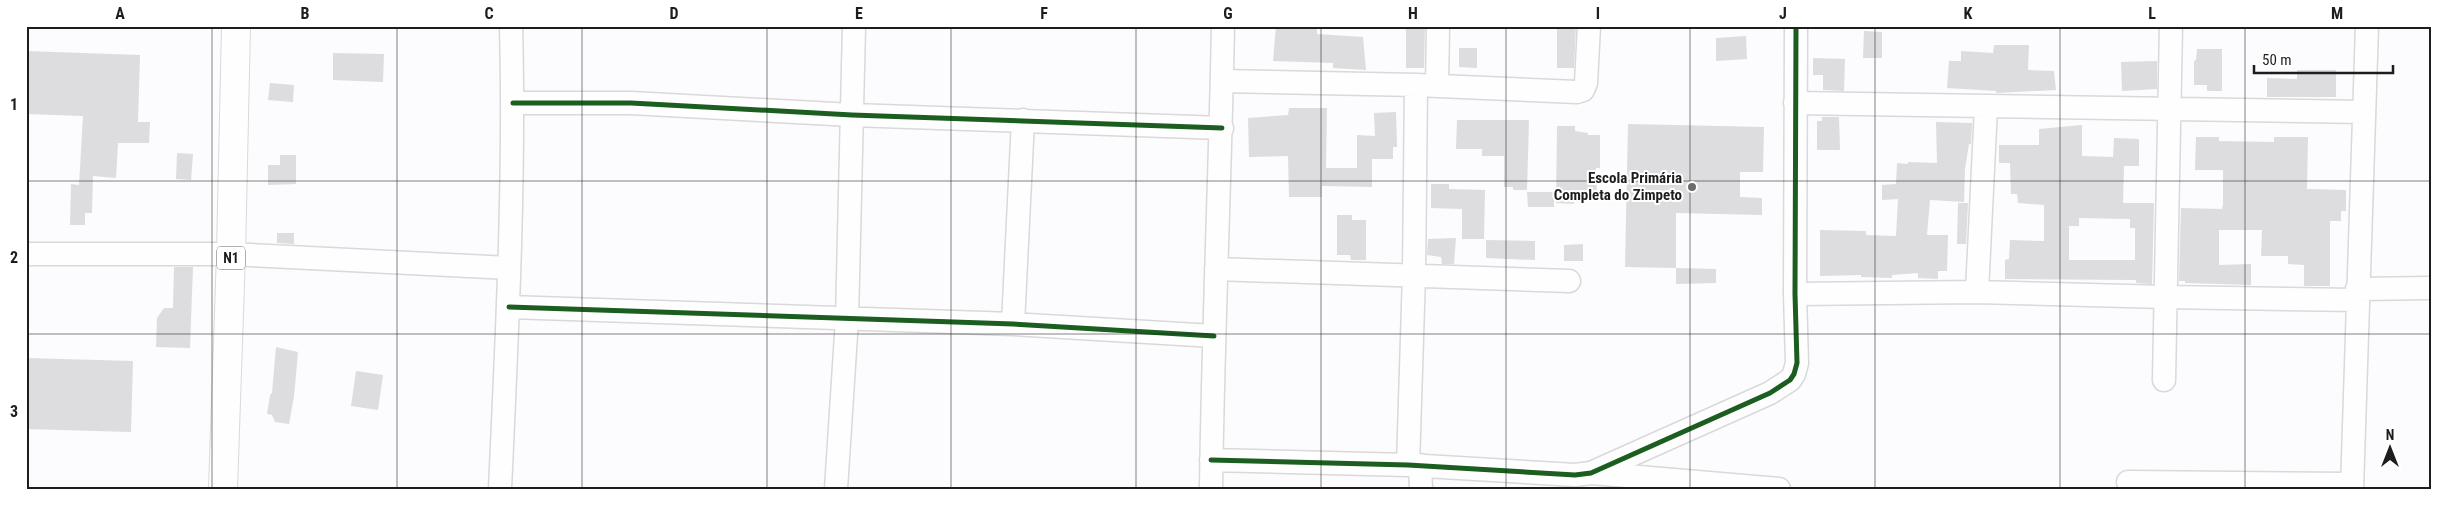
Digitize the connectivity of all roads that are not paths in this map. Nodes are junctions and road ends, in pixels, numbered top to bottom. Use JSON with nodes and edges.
{"nodes":[{"id":1,"x":236,"y":26,"type":"edge"},
{"id":2,"x":511,"y":26,"type":"edge"},
{"id":3,"x":854,"y":26,"type":"edge"},
{"id":4,"x":1223,"y":26,"type":"edge"},
{"id":5,"x":1438,"y":26,"type":"edge"},
{"id":6,"x":1589,"y":26,"type":"edge"},
{"id":7,"x":1796,"y":26,"type":"edge"},
{"id":8,"x":2171,"y":26,"type":"edge"},
{"id":9,"x":2367,"y":26,"type":"edge"},
{"id":10,"x":1222,"y":81,"type":"junction"},
{"id":11,"x":1426,"y":85,"type":"junction"},
{"id":12,"x":513,"y":103,"type":"junction"},
{"id":13,"x":1795,"y":103,"type":"junction"},
{"id":14,"x":1986,"y":107,"type":"junction"},
{"id":15,"x":2168,"y":108,"type":"junction"},
{"id":16,"x":2364,"y":112,"type":"junction"},
{"id":17,"x":852,"y":115,"type":"junction"},
{"id":18,"x":1022,"y":120,"type":"junction"},
{"id":19,"x":1222,"y":128,"type":"junction"},
{"id":20,"x":26,"y":254,"type":"edge"},
{"id":21,"x":232,"y":254,"type":"junction"},
{"id":22,"x":509,"y":268,"type":"junction"},
{"id":23,"x":1216,"y":269,"type":"junction"},
{"id":24,"x":1414,"y":274,"type":"junction"},
{"id":25,"x":1569,"y":281,"type":"dead end"},
{"id":26,"x":2431,"y":288,"type":"edge"},
{"id":27,"x":1977,"y":292,"type":"junction"},
{"id":28,"x":1795,"y":294,"type":"junction"},
{"id":29,"x":2357,"y":294,"type":"junction"},
{"id":30,"x":2165,"y":297,"type":"junction"},
{"id":31,"x":509,"y":307,"type":"junction"},
{"id":32,"x":847,"y":319,"type":"junction"},
{"id":33,"x":1013,"y":324,"type":"junction"},
{"id":34,"x":1214,"y":336,"type":"junction"},
{"id":35,"x":2164,"y":380,"type":"dead end"},
{"id":36,"x":1211,"y":460,"type":"junction"},
{"id":37,"x":1414,"y":465,"type":"junction"},
{"id":38,"x":1580,"y":479,"type":"edge"},
{"id":39,"x":2128,"y":482,"type":"dead end"},
{"id":40,"x":2352,"y":486,"type":"edge"},
{"id":41,"x":223,"y":489,"type":"edge"},
{"id":42,"x":500,"y":489,"type":"edge"},
{"id":43,"x":836,"y":489,"type":"edge"},
{"id":44,"x":1211,"y":489,"type":"edge"},
{"id":45,"x":1421,"y":489,"type":"edge"},
{"id":46,"x":1779,"y":489,"type":"edge"}],
"edges":[{"from":1,"to":21,"type":"highway","number":"N1"},
{"from":2,"to":12,"type":"street"},
{"from":3,"to":17,"type":"street"},
{"from":4,"to":10,"type":"street"},
{"from":5,"to":11,"type":"street"},
{"from":6,"to":11,"type":"street"},
{"from":7,"to":13,"type":"street"},
{"from":8,"to":15,"type":"street"},
{"from":9,"to":16,"type":"street"},
{"from":10,"to":11,"type":"street"},
{"from":10,"to":19,"type":"street"},
{"from":11,"to":24,"type":"street"},
{"from":12,"to":17,"type":"street"},
{"from":12,"to":22,"type":"street"},
{"from":13,"to":14,"type":"street"},
{"from":13,"to":28,"type":"street"},
{"from":14,"to":15,"type":"street"},
{"from":14,"to":27,"type":"street"},
{"from":15,"to":16,"type":"street"},
{"from":15,"to":30,"type":"street"},
{"from":16,"to":29,"type":"street"},
{"from":17,"to":18,"type":"street"},
{"from":17,"to":32,"type":"street"},
{"from":18,"to":19,"type":"street"},
{"from":18,"to":33,"type":"street"},
{"from":19,"to":23,"type":"street"},
{"from":20,"to":21,"type":"street"},
{"from":21,"to":22,"type":"street"},
{"from":21,"to":41,"type":"highway","number":"N1"},
{"from":22,"to":31,"type":"street"},
{"from":23,"to":24,"type":"street"},
{"from":23,"to":34,"type":"street"},
{"from":24,"to":25,"type":"street"},
{"from":24,"to":37,"type":"street"},
{"from":26,"to":29,"type":"street"},
{"from":27,"to":28,"type":"street"},
{"from":27,"to":30,"type":"street"},
{"from":28,"to":38,"type":"street"},
{"from":29,"to":30,"type":"street"},
{"from":29,"to":40,"type":"street"},
{"from":30,"to":35,"type":"street"},
{"from":31,"to":32,"type":"street"},
{"from":31,"to":42,"type":"street"},
{"from":32,"to":33,"type":"street"},
{"from":32,"to":43,"type":"street"},
{"from":33,"to":34,"type":"street"},
{"from":34,"to":36,"type":"street"},
{"from":36,"to":37,"type":"street"},
{"from":36,"to":44,"type":"street"},
{"from":37,"to":38,"type":"street"},
{"from":37,"to":45,"type":"street"},
{"from":38,"to":46,"type":"street"},
{"from":39,"to":40,"type":"street"}]}
